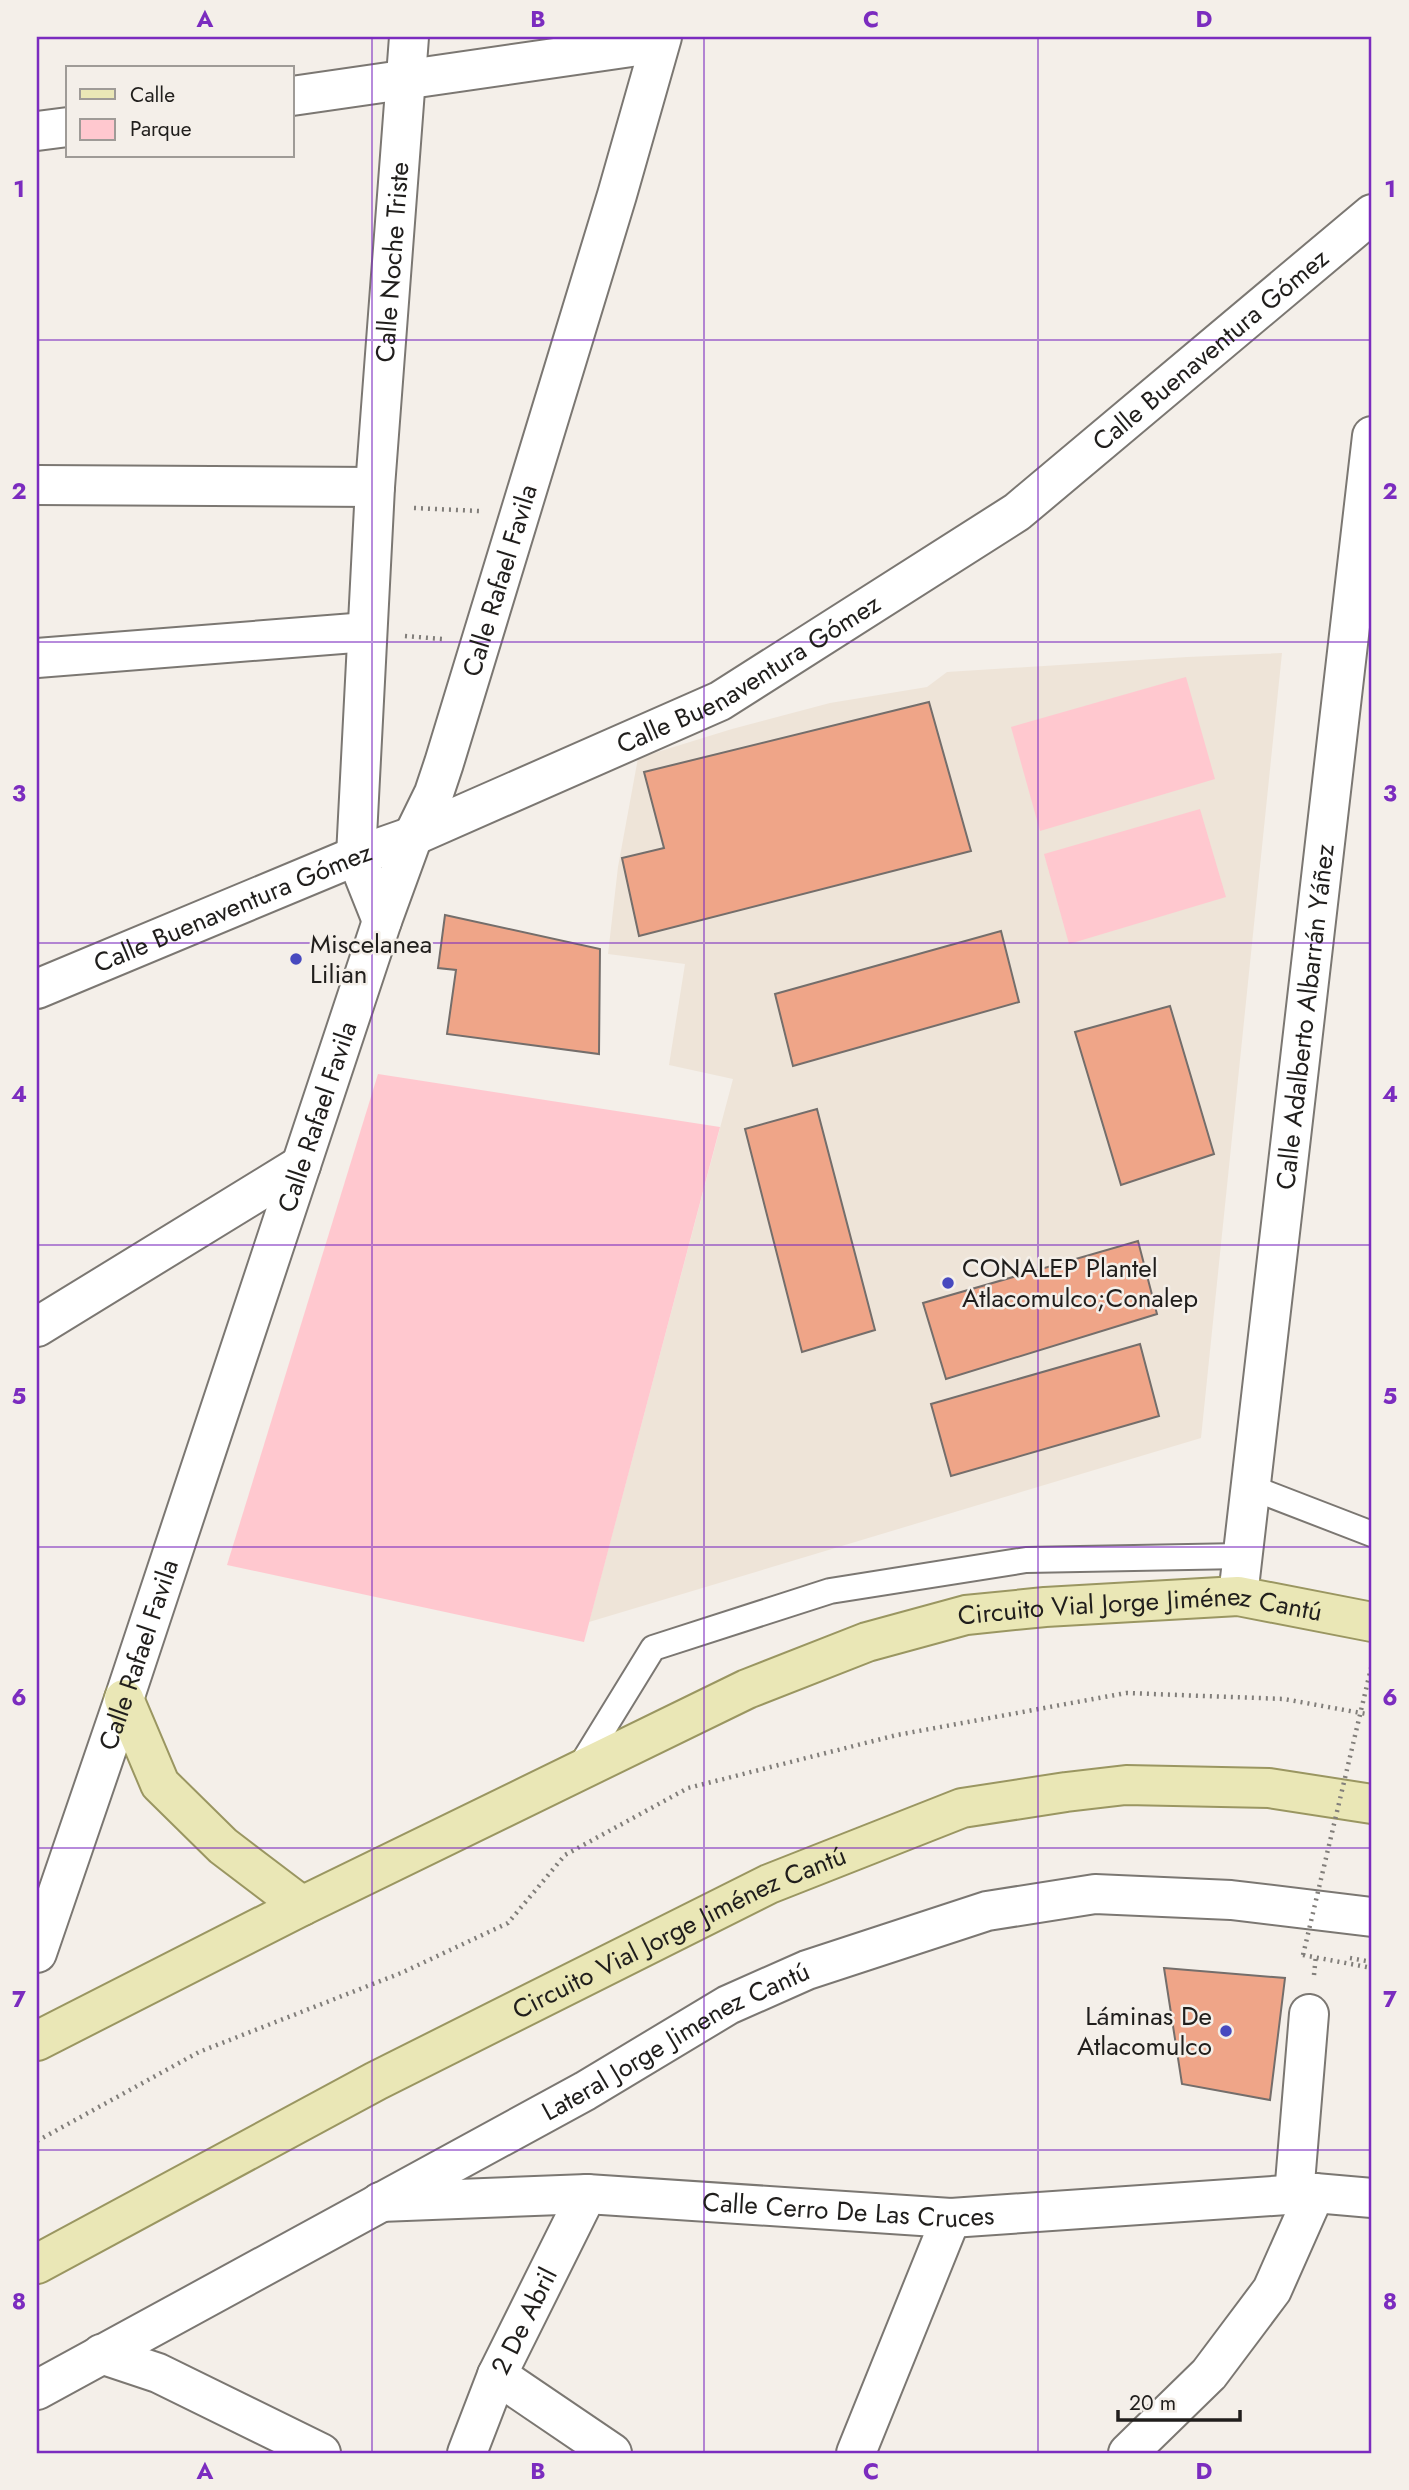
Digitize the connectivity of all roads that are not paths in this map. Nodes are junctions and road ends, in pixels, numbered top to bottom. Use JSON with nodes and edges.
{"nodes":[{"id":1,"x":409,"y":37,"type":"edge"},
{"id":2,"x":660,"y":40,"type":"edge"},
{"id":3,"x":406,"y":81,"type":"junction"},
{"id":4,"x":294,"y":96,"type":"edge"},
{"id":5,"x":66,"y":127,"type":"edge"},
{"id":6,"x":37,"y":131,"type":"edge"},
{"id":7,"x":1372,"y":214,"type":"edge"},
{"id":8,"x":1372,"y":436,"type":"edge"},
{"id":9,"x":37,"y":485,"type":"edge"},
{"id":10,"x":375,"y":497,"type":"junction"},
{"id":11,"x":367,"y":632,"type":"junction"},
{"id":12,"x":37,"y":658,"type":"edge"},
{"id":13,"x":413,"y":836,"type":"junction"},
{"id":14,"x":356,"y":856,"type":"junction"},
{"id":15,"x":382,"y":920,"type":"junction"},
{"id":16,"x":37,"y":989,"type":"edge"},
{"id":17,"x":301,"y":1164,"type":"junction"},
{"id":18,"x":37,"y":1327,"type":"edge"},
{"id":19,"x":1251,"y":1487,"type":"junction"},
{"id":20,"x":1372,"y":1534,"type":"edge"},
{"id":21,"x":1242,"y":1556,"type":"junction"},
{"id":22,"x":1238,"y":1596,"type":"junction"},
{"id":23,"x":1372,"y":1622,"type":"edge"},
{"id":24,"x":124,"y":1699,"type":"junction"},
{"id":25,"x":577,"y":1772,"type":"junction"},
{"id":26,"x":1372,"y":1804,"type":"edge"},
{"id":27,"x":302,"y":1906,"type":"junction"},
{"id":28,"x":1372,"y":1917,"type":"edge"},
{"id":29,"x":37,"y":1952,"type":"edge"},
{"id":30,"x":1309,"y":2014,"type":"dead end"},
{"id":31,"x":37,"y":2041,"type":"edge"},
{"id":32,"x":587,"y":2194,"type":"junction"},
{"id":33,"x":1304,"y":2194,"type":"junction"},
{"id":34,"x":1372,"y":2199,"type":"edge"},
{"id":35,"x":380,"y":2202,"type":"junction"},
{"id":36,"x":951,"y":2218,"type":"junction"},
{"id":37,"x":37,"y":2264,"type":"edge"},
{"id":38,"x":101,"y":2354,"type":"junction"},
{"id":39,"x":498,"y":2375,"type":"junction"},
{"id":40,"x":37,"y":2390,"type":"edge"},
{"id":41,"x":321,"y":2453,"type":"edge"},
{"id":42,"x":467,"y":2453,"type":"edge"},
{"id":43,"x":612,"y":2453,"type":"edge"},
{"id":44,"x":856,"y":2453,"type":"edge"},
{"id":45,"x":1128,"y":2453,"type":"edge"}],
"edges":[{"from":1,"to":3,"type":"street","name":"Calle Noche Triste"},
{"from":2,"to":3,"type":"street"},
{"from":2,"to":13,"type":"street","name":"Calle Rafael Favila"},
{"from":3,"to":4,"type":"street"},
{"from":3,"to":10,"type":"street","name":"Calle Noche Triste"},
{"from":5,"to":6,"type":"street"},
{"from":7,"to":13,"type":"street","name":"Calle Buenaventura Gómez"},
{"from":8,"to":19,"type":"street","name":"Calle Adalberto Albarrán Yáñez"},
{"from":9,"to":10,"type":"street"},
{"from":10,"to":11,"type":"street","name":"Calle Noche Triste"},
{"from":11,"to":12,"type":"street"},
{"from":11,"to":14,"type":"street","name":"Calle Noche Triste"},
{"from":13,"to":14,"type":"street","name":"Calle Buenaventura Gómez"},
{"from":13,"to":15,"type":"street","name":"Calle Rafael Favila"},
{"from":14,"to":15,"type":"street","name":"Calle Noche Triste"},
{"from":14,"to":16,"type":"street","name":"Calle Buenaventura Gómez"},
{"from":15,"to":17,"type":"street","name":"Calle Rafael Favila"},
{"from":17,"to":18,"type":"street"},
{"from":17,"to":24,"type":"street","name":"Calle Rafael Favila"},
{"from":19,"to":20,"type":"lane"},
{"from":19,"to":21,"type":"street","name":"Calle Adalberto Albarrán Yáñez"},
{"from":21,"to":22,"type":"street","name":"Calle Adalberto Albarrán Yáñez"},
{"from":21,"to":25,"type":"lane"},
{"from":22,"to":23,"type":"main road","name":"Circuito Vial Jorge Jiménez Cantú"},
{"from":22,"to":25,"type":"main road","name":"Circuito Vial Jorge Jiménez Cantú"},
{"from":24,"to":27,"type":"main road"},
{"from":24,"to":29,"type":"street","name":"Calle Rafael Favila"},
{"from":25,"to":27,"type":"main road","name":"Circuito Vial Jorge Jiménez Cantú"},
{"from":26,"to":37,"type":"main road","name":"Circuito Vial Jorge Jiménez Cantú"},
{"from":27,"to":31,"type":"main road","name":"Circuito Vial Jorge Jiménez Cantú"},
{"from":28,"to":35,"type":"street","name":"Lateral Jorge Jimenez Cantú"},
{"from":30,"to":33,"type":"street"},
{"from":32,"to":35,"type":"street","name":"Calle Cerro De Las Cruces"},
{"from":32,"to":36,"type":"street","name":"Calle Cerro De Las Cruces"},
{"from":32,"to":39,"type":"street","name":"2 De Abril"},
{"from":33,"to":34,"type":"street","name":"Calle Cerro De Las Cruces"},
{"from":33,"to":36,"type":"street","name":"Calle Cerro De Las Cruces"},
{"from":33,"to":45,"type":"street"},
{"from":35,"to":38,"type":"street","name":"Lateral Jorge Jimenez Cantú"},
{"from":36,"to":44,"type":"street"},
{"from":38,"to":40,"type":"street","name":"Lateral Jorge Jimenez Cantú"},
{"from":38,"to":41,"type":"street"},
{"from":39,"to":42,"type":"street","name":"2 De Abril"},
{"from":39,"to":43,"type":"street"}]}
